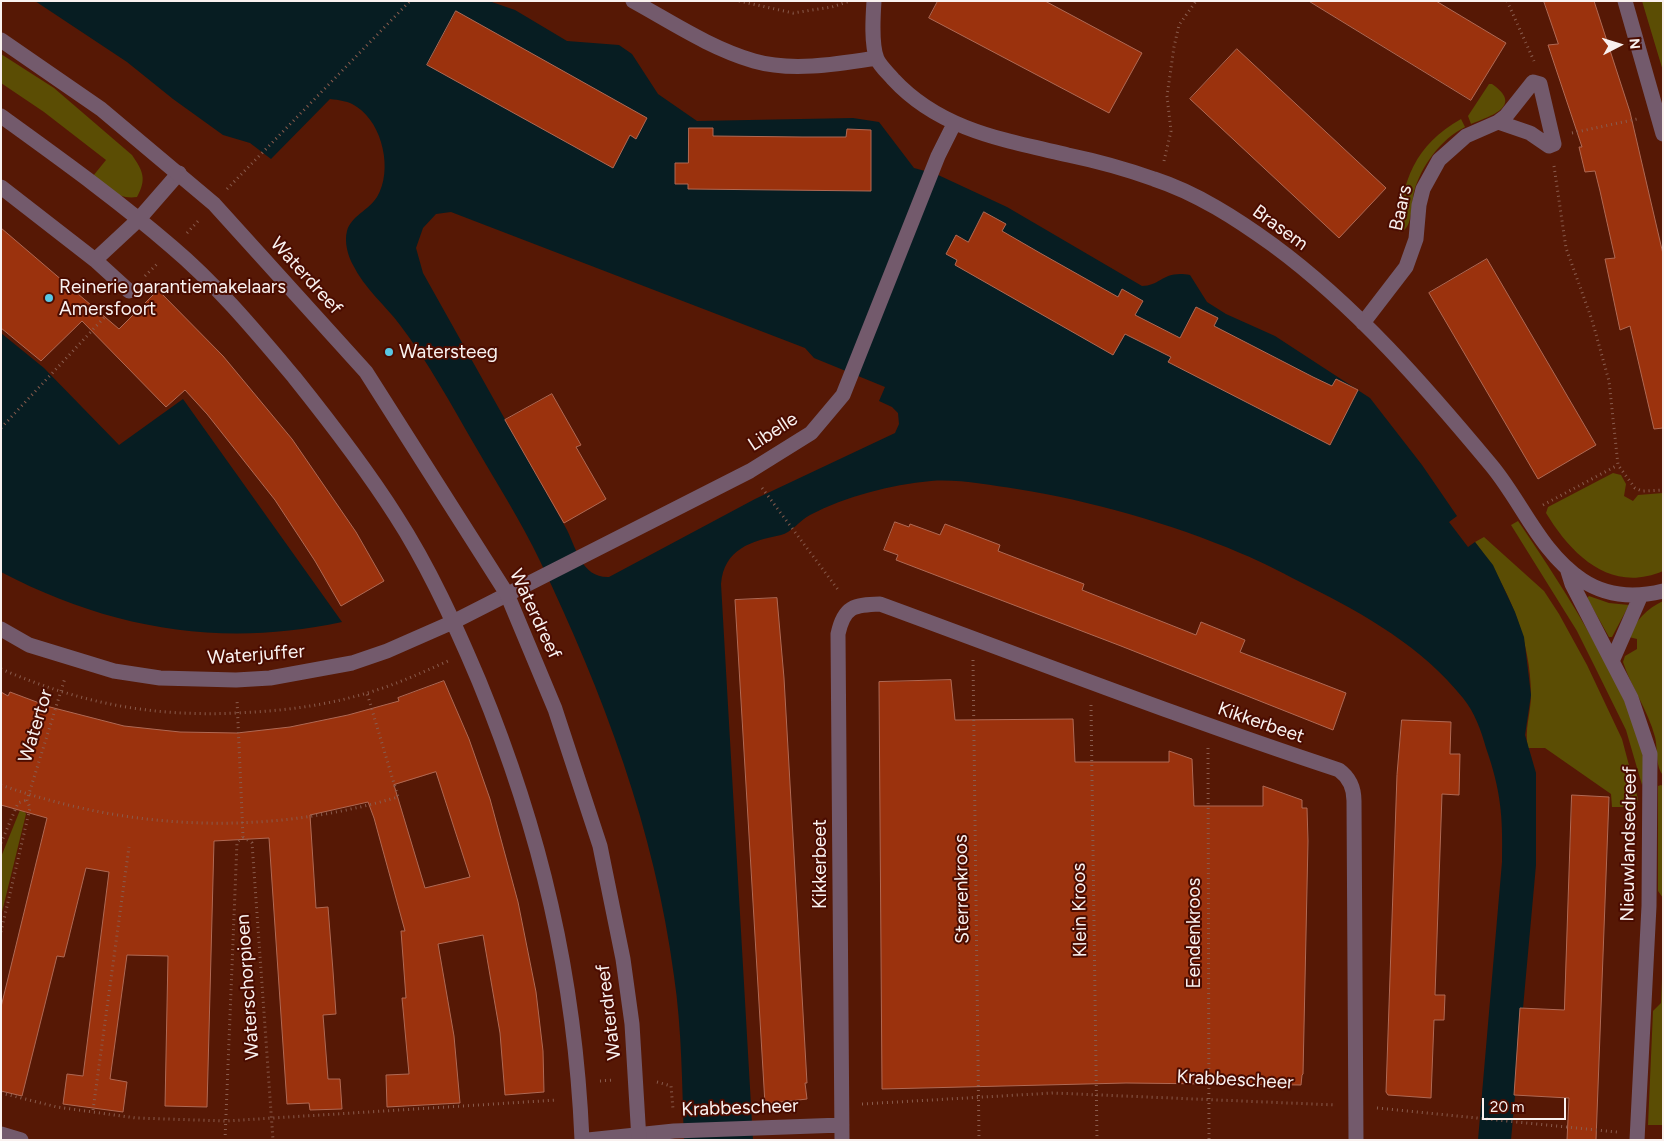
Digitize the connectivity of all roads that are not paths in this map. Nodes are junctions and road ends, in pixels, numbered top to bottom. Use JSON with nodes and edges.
{"nodes":[{"id":1,"x":633,"y":1,"type":"edge"},
{"id":2,"x":874,"y":1,"type":"edge"},
{"id":3,"x":1625,"y":1,"type":"edge"},
{"id":4,"x":1,"y":40,"type":"edge"},
{"id":5,"x":876,"y":58,"type":"junction"},
{"id":6,"x":1,"y":116,"type":"edge"},
{"id":7,"x":1498,"y":122,"type":"junction"},
{"id":8,"x":954,"y":124,"type":"junction"},
{"id":9,"x":1663,"y":134,"type":"edge"},
{"id":10,"x":179,"y":174,"type":"junction"},
{"id":11,"x":1,"y":187,"type":"edge"},
{"id":12,"x":138,"y":220,"type":"junction"},
{"id":13,"x":95,"y":260,"type":"junction"},
{"id":14,"x":129,"y":292,"type":"dead end"},
{"id":15,"x":1363,"y":323,"type":"junction"},
{"id":16,"x":1567,"y":568,"type":"junction"},
{"id":17,"x":1663,"y":591,"type":"edge"},
{"id":18,"x":508,"y":594,"type":"junction"},
{"id":19,"x":1641,"y":595,"type":"junction"},
{"id":20,"x":453,"y":622,"type":"junction"},
{"id":21,"x":1,"y":630,"type":"edge"},
{"id":22,"x":1613,"y":659,"type":"junction"},
{"id":23,"x":842,"y":1132,"type":"edge"},
{"id":24,"x":1,"y":1134,"type":"edge"},
{"id":25,"x":1632,"y":1136,"type":"edge"},
{"id":26,"x":639,"y":1137,"type":"edge"},
{"id":27,"x":21,"y":1140,"type":"edge"},
{"id":28,"x":582,"y":1140,"type":"edge"},
{"id":29,"x":588,"y":1140,"type":"edge"},
{"id":30,"x":1356,"y":1140,"type":"edge"}],
"edges":[{"from":1,"to":5,"type":"street"},
{"from":2,"to":5,"type":"street"},
{"from":3,"to":9,"type":"street"},
{"from":4,"to":10,"type":"street","name":"Waterdreef"},
{"from":5,"to":8,"type":"street","name":"Brasem"},
{"from":6,"to":12,"type":"street","name":"Waterdreef"},
{"from":7,"to":7,"type":"street","name":"Baars"},
{"from":7,"to":15,"type":"street","name":"Baars"},
{"from":8,"to":15,"type":"street","name":"Brasem"},
{"from":8,"to":18,"type":"street","name":"Libelle"},
{"from":10,"to":12,"type":"street"},
{"from":10,"to":18,"type":"street","name":"Waterdreef"},
{"from":11,"to":13,"type":"street"},
{"from":12,"to":13,"type":"street"},
{"from":12,"to":20,"type":"street","name":"Waterdreef"},
{"from":13,"to":14,"type":"street"},
{"from":15,"to":16,"type":"street","name":"Brasem"},
{"from":16,"to":19,"type":"street"},
{"from":16,"to":22,"type":"street","name":"Nieuwlandsedreef"},
{"from":17,"to":19,"type":"street"},
{"from":18,"to":20,"type":"street","name":"Waterjuffer"},
{"from":18,"to":26,"type":"street","name":"Waterdreef"},
{"from":19,"to":22,"type":"street"},
{"from":20,"to":21,"type":"street","name":"Waterjuffer"},
{"from":20,"to":28,"type":"street","name":"Waterdreef"},
{"from":22,"to":25,"type":"street","name":"Nieuwlandsedreef"},
{"from":23,"to":26,"type":"street","name":"Krabbescheer"},
{"from":23,"to":30,"type":"street","name":"Kikkerbeet"},
{"from":24,"to":27,"type":"street"},
{"from":26,"to":29,"type":"street","name":"Krabbescheer"}]}
